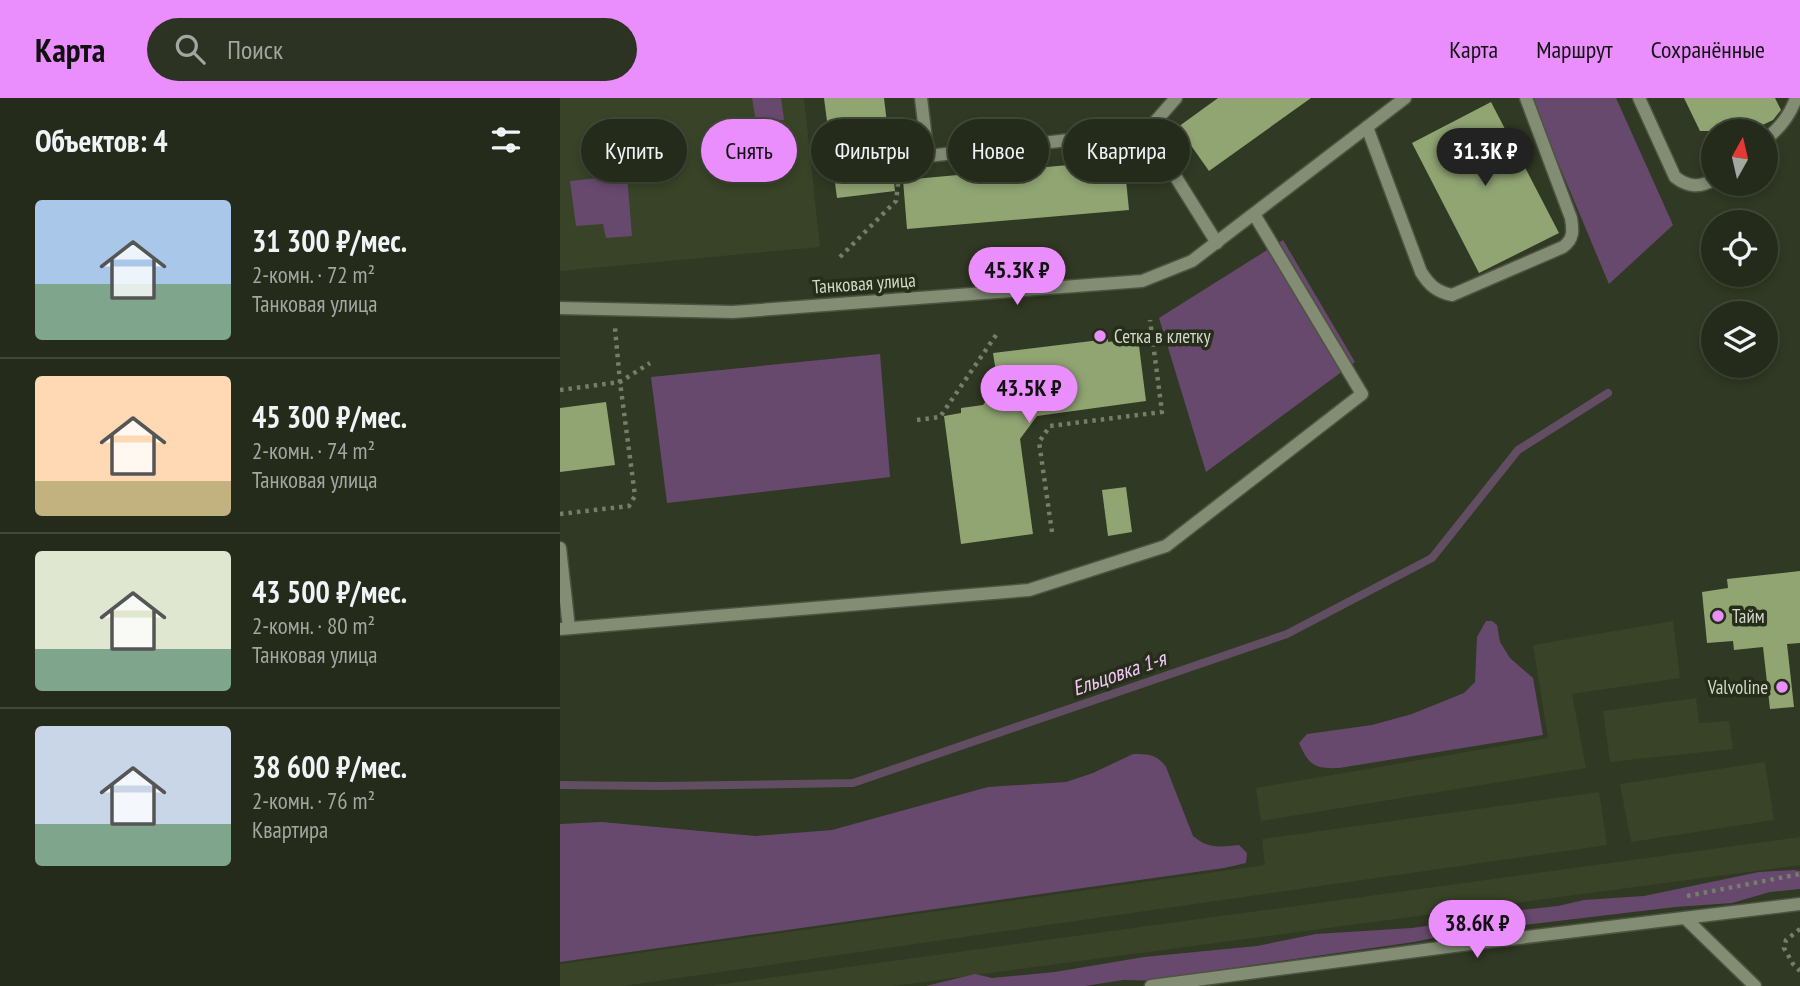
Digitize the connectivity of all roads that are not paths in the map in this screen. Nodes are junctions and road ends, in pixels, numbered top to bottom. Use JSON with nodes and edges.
{"nodes":[{"id":1,"x":921,"y":98,"type":"edge"},
{"id":2,"x":1176,"y":98,"type":"edge"},
{"id":3,"x":1405,"y":98,"type":"edge"},
{"id":4,"x":1526,"y":98,"type":"edge"},
{"id":5,"x":1639,"y":98,"type":"edge"},
{"id":6,"x":1796,"y":98,"type":"edge"},
{"id":7,"x":1158,"y":119,"type":"edge"},
{"id":8,"x":1367,"y":127,"type":"junction"},
{"id":9,"x":1778,"y":129,"type":"edge"},
{"id":10,"x":1063,"y":141,"type":"edge"},
{"id":11,"x":1179,"y":182,"type":"edge"},
{"id":12,"x":1701,"y":186,"type":"edge"},
{"id":13,"x":1254,"y":214,"type":"junction"},
{"id":14,"x":1217,"y":243,"type":"junction"},
{"id":15,"x":560,"y":308,"type":"edge"},
{"id":16,"x":560,"y":548,"type":"edge"},
{"id":17,"x":564,"y":629,"type":"edge"},
{"id":18,"x":1800,"y":904,"type":"edge"},
{"id":19,"x":1685,"y":918,"type":"junction"},
{"id":20,"x":1151,"y":986,"type":"edge"},
{"id":21,"x":1755,"y":986,"type":"edge"}],
"edges":[{"from":1,"to":10,"type":"street"},
{"from":2,"to":7,"type":"street"},
{"from":3,"to":8,"type":"street","name":"Танковая улица"},
{"from":4,"to":8,"type":"street"},
{"from":5,"to":12,"type":"street"},
{"from":6,"to":9,"type":"street"},
{"from":8,"to":13,"type":"street","name":"Танковая улица"},
{"from":11,"to":14,"type":"street"},
{"from":13,"to":14,"type":"street","name":"Танковая улица"},
{"from":13,"to":17,"type":"street"},
{"from":14,"to":15,"type":"street","name":"Танковая улица"},
{"from":16,"to":17,"type":"street"},
{"from":18,"to":19,"type":"street"},
{"from":19,"to":20,"type":"street"},
{"from":19,"to":21,"type":"street"}]}
